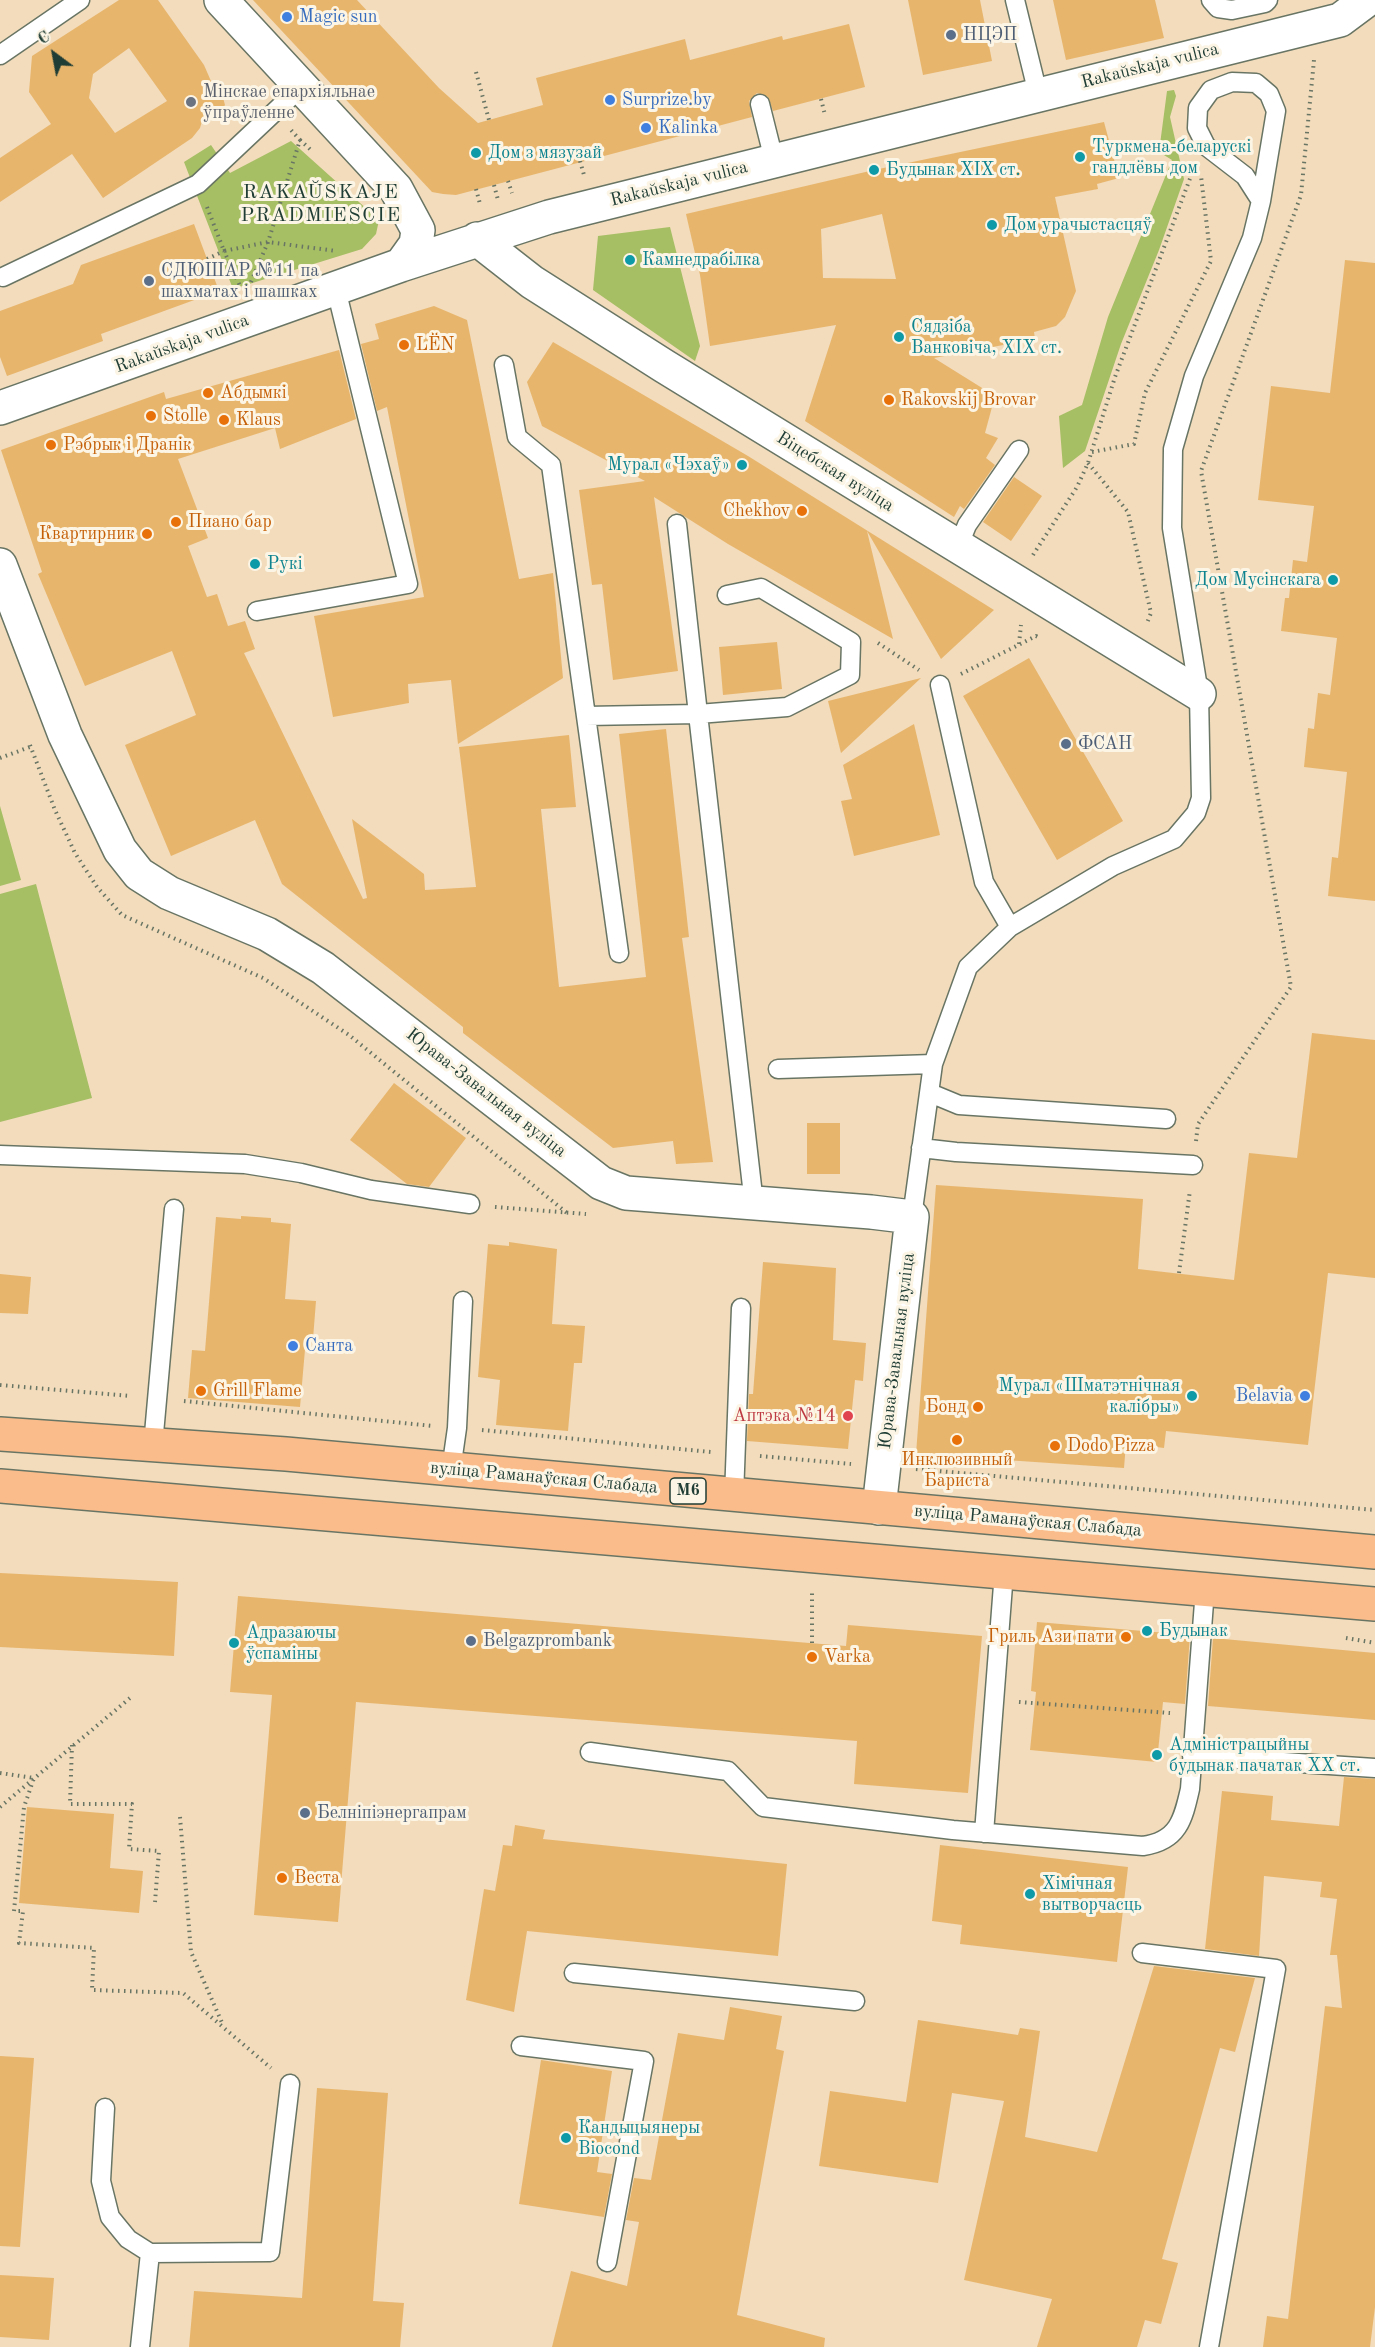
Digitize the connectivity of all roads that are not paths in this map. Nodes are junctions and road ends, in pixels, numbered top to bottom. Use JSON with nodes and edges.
{"nodes":[{"id":1,"x":80,"y":0,"type":"edge"},
{"id":2,"x":220,"y":0,"type":"edge"},
{"id":3,"x":1015,"y":0,"type":"edge"},
{"id":4,"x":1211,"y":0,"type":"edge"},
{"id":5,"x":1268,"y":0,"type":"edge"},
{"id":6,"x":1367,"y":0,"type":"edge"},
{"id":7,"x":0,"y":54,"type":"edge"},
{"id":8,"x":301,"y":87,"type":"junction"},
{"id":9,"x":1038,"y":94,"type":"junction"},
{"id":10,"x":760,"y":104,"type":"dead end"},
{"id":11,"x":774,"y":160,"type":"junction"},
{"id":12,"x":1261,"y":201,"type":"junction"},
{"id":13,"x":480,"y":225,"type":"junction"},
{"id":14,"x":401,"y":265,"type":"junction"},
{"id":15,"x":3,"y":277,"type":"dead end"},
{"id":16,"x":336,"y":289,"type":"junction"},
{"id":17,"x":504,"y":365,"type":"dead end"},
{"id":18,"x":0,"y":408,"type":"edge"},
{"id":19,"x":1019,"y":450,"type":"dead end"},
{"id":20,"x":677,"y":524,"type":"dead end"},
{"id":21,"x":958,"y":547,"type":"junction"},
{"id":22,"x":5,"y":577,"type":"edge"},
{"id":23,"x":727,"y":595,"type":"dead end"},
{"id":24,"x":257,"y":611,"type":"dead end"},
{"id":25,"x":940,"y":685,"type":"road end"},
{"id":26,"x":1199,"y":694,"type":"junction"},
{"id":27,"x":698,"y":714,"type":"junction"},
{"id":28,"x":586,"y":716,"type":"junction"},
{"id":29,"x":1010,"y":927,"type":"junction"},
{"id":30,"x":619,"y":953,"type":"dead end"},
{"id":31,"x":933,"y":1064,"type":"junction"},
{"id":32,"x":778,"y":1069,"type":"dead end"},
{"id":33,"x":930,"y":1093,"type":"junction"},
{"id":34,"x":1166,"y":1119,"type":"dead end"},
{"id":35,"x":921,"y":1148,"type":"junction"},
{"id":36,"x":0,"y":1155,"type":"edge"},
{"id":37,"x":1193,"y":1165,"type":"road end"},
{"id":38,"x":470,"y":1204,"type":"dead end"},
{"id":39,"x":754,"y":1204,"type":"junction"},
{"id":40,"x":174,"y":1209,"type":"dead end"},
{"id":41,"x":912,"y":1217,"type":"junction"},
{"id":42,"x":463,"y":1301,"type":"dead end"},
{"id":43,"x":741,"y":1308,"type":"dead end"},
{"id":44,"x":0,"y":1434,"type":"edge"},
{"id":45,"x":153,"y":1445,"type":"junction"},
{"id":46,"x":452,"y":1470,"type":"junction"},
{"id":47,"x":0,"y":1486,"type":"edge"},
{"id":48,"x":734,"y":1496,"type":"junction"},
{"id":49,"x":879,"y":1508,"type":"junction"},
{"id":50,"x":1375,"y":1552,"type":"edge"},
{"id":51,"x":1004,"y":1572,"type":"junction"},
{"id":52,"x":1205,"y":1589,"type":"junction"},
{"id":53,"x":1375,"y":1604,"type":"edge"},
{"id":54,"x":590,"y":1752,"type":"dead end"},
{"id":55,"x":1192,"y":1756,"type":"junction"},
{"id":56,"x":1375,"y":1768,"type":"edge"},
{"id":57,"x":984,"y":1833,"type":"junction"},
{"id":58,"x":1142,"y":1953,"type":"dead end"},
{"id":59,"x":574,"y":1973,"type":"dead end"},
{"id":60,"x":855,"y":2001,"type":"dead end"},
{"id":61,"x":521,"y":2046,"type":"dead end"},
{"id":62,"x":290,"y":2084,"type":"road end"},
{"id":63,"x":105,"y":2108,"type":"dead end"},
{"id":64,"x":150,"y":2253,"type":"junction"},
{"id":65,"x":607,"y":2262,"type":"dead end"},
{"id":66,"x":140,"y":2347,"type":"edge"},
{"id":67,"x":1209,"y":2347,"type":"edge"}],
"edges":[{"from":1,"to":7,"type":"lane"},
{"from":2,"to":8,"type":"street"},
{"from":3,"to":9,"type":"lane"},
{"from":4,"to":5,"type":"lane"},
{"from":6,"to":9,"type":"street","name":"Rakaŭskaja vulica"},
{"from":8,"to":14,"type":"street"},
{"from":8,"to":15,"type":"lane"},
{"from":9,"to":11,"type":"street","name":"Rakaŭskaja vulica"},
{"from":10,"to":11,"type":"lane"},
{"from":11,"to":13,"type":"street","name":"Rakaŭskaja vulica"},
{"from":12,"to":12,"type":"lane"},
{"from":12,"to":26,"type":"lane"},
{"from":13,"to":14,"type":"street","name":"Rakaŭskaja vulica"},
{"from":13,"to":21,"type":"street","name":"Віцебская вуліца"},
{"from":14,"to":16,"type":"street","name":"Rakaŭskaja vulica"},
{"from":16,"to":18,"type":"street","name":"Rakaŭskaja vulica"},
{"from":16,"to":24,"type":"lane"},
{"from":17,"to":28,"type":"lane"},
{"from":19,"to":21,"type":"lane"},
{"from":20,"to":27,"type":"lane"},
{"from":21,"to":26,"type":"street","name":"Віцебская вуліца"},
{"from":22,"to":39,"type":"street","name":"Юрава-Завальная вуліца"},
{"from":23,"to":27,"type":"lane"},
{"from":25,"to":29,"type":"lane"},
{"from":26,"to":29,"type":"lane"},
{"from":27,"to":28,"type":"lane"},
{"from":27,"to":39,"type":"lane"},
{"from":28,"to":30,"type":"lane"},
{"from":29,"to":31,"type":"lane"},
{"from":31,"to":32,"type":"lane"},
{"from":31,"to":33,"type":"lane"},
{"from":33,"to":34,"type":"lane"},
{"from":33,"to":35,"type":"lane"},
{"from":35,"to":37,"type":"lane"},
{"from":35,"to":41,"type":"lane"},
{"from":36,"to":38,"type":"lane"},
{"from":39,"to":41,"type":"street","name":"Юрава-Завальная вуліца"},
{"from":40,"to":45,"type":"lane"},
{"from":41,"to":49,"type":"street","name":"Юрава-Завальная вуліца"},
{"from":42,"to":46,"type":"lane"},
{"from":43,"to":48,"type":"lane"},
{"from":44,"to":45,"type":"main road","name":"вуліца Раманаўская Слабада","number":"М6"},
{"from":45,"to":46,"type":"main road","name":"вуліца Раманаўская Слабада","number":"М6"},
{"from":46,"to":48,"type":"main road","name":"вуліца Раманаўская Слабада","number":"М6"},
{"from":47,"to":51,"type":"main road"},
{"from":48,"to":49,"type":"main road","name":"вуліца Раманаўская Слабада","number":"М6"},
{"from":49,"to":50,"type":"main road","name":"вуліца Раманаўская Слабада","number":"М6"},
{"from":51,"to":52,"type":"main road"},
{"from":51,"to":57,"type":"lane"},
{"from":52,"to":53,"type":"main road"},
{"from":52,"to":55,"type":"lane"},
{"from":54,"to":57,"type":"lane"},
{"from":55,"to":56,"type":"lane"},
{"from":55,"to":57,"type":"lane"},
{"from":58,"to":67,"type":"lane"},
{"from":59,"to":60,"type":"lane"},
{"from":61,"to":65,"type":"lane"},
{"from":62,"to":64,"type":"lane"},
{"from":63,"to":64,"type":"lane"},
{"from":64,"to":66,"type":"lane"}]}
